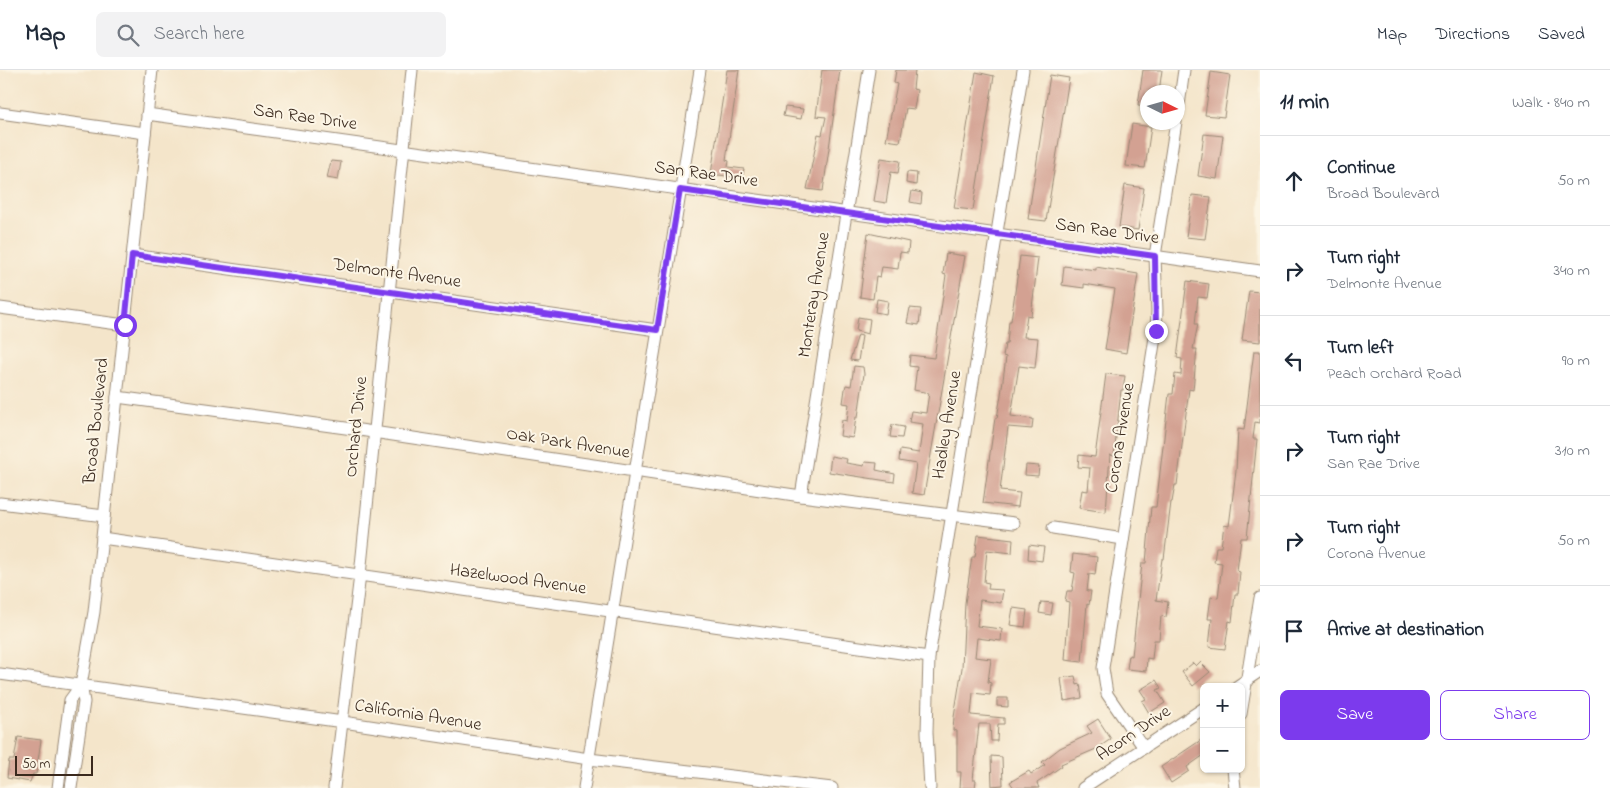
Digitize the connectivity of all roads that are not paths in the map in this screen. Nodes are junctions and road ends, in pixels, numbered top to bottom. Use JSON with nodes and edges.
{"nodes":[{"id":1,"x":152,"y":70,"type":"edge"},
{"id":2,"x":412,"y":70,"type":"edge"},
{"id":3,"x":700,"y":70,"type":"edge"},
{"id":4,"x":869,"y":70,"type":"edge"},
{"id":5,"x":1023,"y":70,"type":"edge"},
{"id":6,"x":1184,"y":70,"type":"edge"},
{"id":7,"x":1182,"y":85,"type":"edge"},
{"id":8,"x":0,"y":113,"type":"edge"},
{"id":9,"x":147,"y":114,"type":"junction"},
{"id":10,"x":1175,"y":130,"type":"edge"},
{"id":11,"x":145,"y":133,"type":"junction"},
{"id":12,"x":403,"y":150,"type":"junction"},
{"id":13,"x":680,"y":190,"type":"junction"},
{"id":14,"x":846,"y":213,"type":"junction"},
{"id":15,"x":996,"y":234,"type":"junction"},
{"id":16,"x":132,"y":255,"type":"junction"},
{"id":17,"x":1155,"y":256,"type":"junction"},
{"id":18,"x":1260,"y":271,"type":"edge"},
{"id":19,"x":390,"y":290,"type":"junction"},
{"id":20,"x":0,"y":308,"type":"edge"},
{"id":21,"x":125,"y":325,"type":"junction"},
{"id":22,"x":657,"y":330,"type":"junction"},
{"id":23,"x":117,"y":397,"type":"junction"},
{"id":24,"x":374,"y":432,"type":"junction"},
{"id":25,"x":634,"y":472,"type":"junction"},
{"id":26,"x":801,"y":496,"type":"junction"},
{"id":27,"x":0,"y":503,"type":"edge"},
{"id":28,"x":950,"y":514,"type":"junction"},
{"id":29,"x":104,"y":516,"type":"junction"},
{"id":30,"x":1014,"y":523,"type":"dead end"},
{"id":31,"x":1054,"y":528,"type":"dead end"},
{"id":32,"x":102,"y":538,"type":"junction"},
{"id":33,"x":1123,"y":539,"type":"junction"},
{"id":34,"x":360,"y":575,"type":"junction"},
{"id":35,"x":1260,"y":598,"type":"edge"},
{"id":36,"x":613,"y":611,"type":"junction"},
{"id":37,"x":929,"y":657,"type":"junction"},
{"id":38,"x":1260,"y":671,"type":"edge"},
{"id":39,"x":0,"y":674,"type":"edge"},
{"id":40,"x":1247,"y":680,"type":"junction"},
{"id":41,"x":1242,"y":683,"type":"edge"},
{"id":42,"x":80,"y":685,"type":"junction"},
{"id":43,"x":1245,"y":691,"type":"edge"},
{"id":44,"x":1200,"y":711,"type":"edge"},
{"id":45,"x":343,"y":722,"type":"junction"},
{"id":46,"x":1144,"y":748,"type":"junction"},
{"id":47,"x":589,"y":759,"type":"junction"},
{"id":48,"x":1233,"y":773,"type":"edge"},
{"id":49,"x":58,"y":788,"type":"edge"},
{"id":50,"x":71,"y":788,"type":"edge"},
{"id":51,"x":334,"y":788,"type":"edge"},
{"id":52,"x":584,"y":788,"type":"edge"},
{"id":53,"x":832,"y":788,"type":"edge"},
{"id":54,"x":930,"y":788,"type":"edge"},
{"id":55,"x":1083,"y":788,"type":"edge"},
{"id":56,"x":1235,"y":788,"type":"edge"}],
"edges":[{"from":1,"to":9,"type":"street","name":"Broad Boulevard"},
{"from":2,"to":12,"type":"street","name":"Orchard Drive"},
{"from":3,"to":13,"type":"street"},
{"from":4,"to":14,"type":"street","name":"Monteray Avenue"},
{"from":5,"to":15,"type":"street","name":"Hadley Avenue"},
{"from":6,"to":7,"type":"street"},
{"from":8,"to":11,"type":"street"},
{"from":9,"to":11,"type":"street","name":"Broad Boulevard"},
{"from":9,"to":12,"type":"street","name":"San Rae Drive"},
{"from":10,"to":17,"type":"street","name":"Corona Avenue"},
{"from":11,"to":16,"type":"street","name":"Broad Boulevard"},
{"from":12,"to":13,"type":"street","name":"San Rae Drive"},
{"from":12,"to":19,"type":"street","name":"Orchard Drive"},
{"from":13,"to":14,"type":"street","name":"San Rae Drive"},
{"from":13,"to":22,"type":"street"},
{"from":14,"to":15,"type":"street","name":"San Rae Drive"},
{"from":14,"to":26,"type":"street","name":"Monteray Avenue"},
{"from":15,"to":17,"type":"street","name":"San Rae Drive"},
{"from":15,"to":28,"type":"street","name":"Hadley Avenue"},
{"from":16,"to":19,"type":"street","name":"Delmonte Avenue"},
{"from":16,"to":21,"type":"street","name":"Broad Boulevard"},
{"from":17,"to":18,"type":"street","name":"San Rae Drive"},
{"from":17,"to":33,"type":"street","name":"Corona Avenue"},
{"from":19,"to":22,"type":"street","name":"Delmonte Avenue"},
{"from":19,"to":24,"type":"street","name":"Orchard Drive"},
{"from":20,"to":21,"type":"street"},
{"from":21,"to":23,"type":"street","name":"Broad Boulevard"},
{"from":22,"to":25,"type":"street"},
{"from":23,"to":24,"type":"street","name":"Oak Park Avenue"},
{"from":23,"to":29,"type":"street","name":"Broad Boulevard"},
{"from":24,"to":25,"type":"street","name":"Oak Park Avenue"},
{"from":24,"to":34,"type":"street","name":"Orchard Drive"},
{"from":25,"to":26,"type":"street","name":"Oak Park Avenue"},
{"from":25,"to":36,"type":"street"},
{"from":26,"to":28,"type":"street","name":"Oak Park Avenue"},
{"from":27,"to":29,"type":"street"},
{"from":28,"to":30,"type":"street","name":"Oak Park Avenue"},
{"from":28,"to":37,"type":"street","name":"Hadley Avenue"},
{"from":29,"to":32,"type":"street","name":"Broad Boulevard"},
{"from":31,"to":33,"type":"street"},
{"from":32,"to":34,"type":"street","name":"Hazelwood Avenue"},
{"from":32,"to":42,"type":"street","name":"Broad Boulevard"},
{"from":33,"to":46,"type":"street","name":"Corona Avenue"},
{"from":34,"to":36,"type":"street","name":"Hazelwood Avenue"},
{"from":34,"to":45,"type":"street","name":"Orchard Drive"},
{"from":35,"to":40,"type":"street"},
{"from":36,"to":37,"type":"street","name":"Hazelwood Avenue"},
{"from":36,"to":47,"type":"street"},
{"from":37,"to":54,"type":"street","name":"Hadley Avenue"},
{"from":38,"to":40,"type":"street"},
{"from":39,"to":42,"type":"street","name":"California Avenue"},
{"from":40,"to":41,"type":"street"},
{"from":40,"to":43,"type":"street"},
{"from":42,"to":45,"type":"street","name":"California Avenue"},
{"from":42,"to":49,"type":"street","name":"Broad Boulevard"},
{"from":42,"to":50,"type":"street","name":"Broad Boulevard"},
{"from":44,"to":46,"type":"street","name":"Acorn Drive"},
{"from":45,"to":47,"type":"street","name":"California Avenue"},
{"from":45,"to":51,"type":"street","name":"Orchard Drive"},
{"from":46,"to":55,"type":"street","name":"Acorn Drive"},
{"from":47,"to":52,"type":"street"},
{"from":47,"to":53,"type":"street","name":"California Avenue"},
{"from":48,"to":56,"type":"street"}]}
